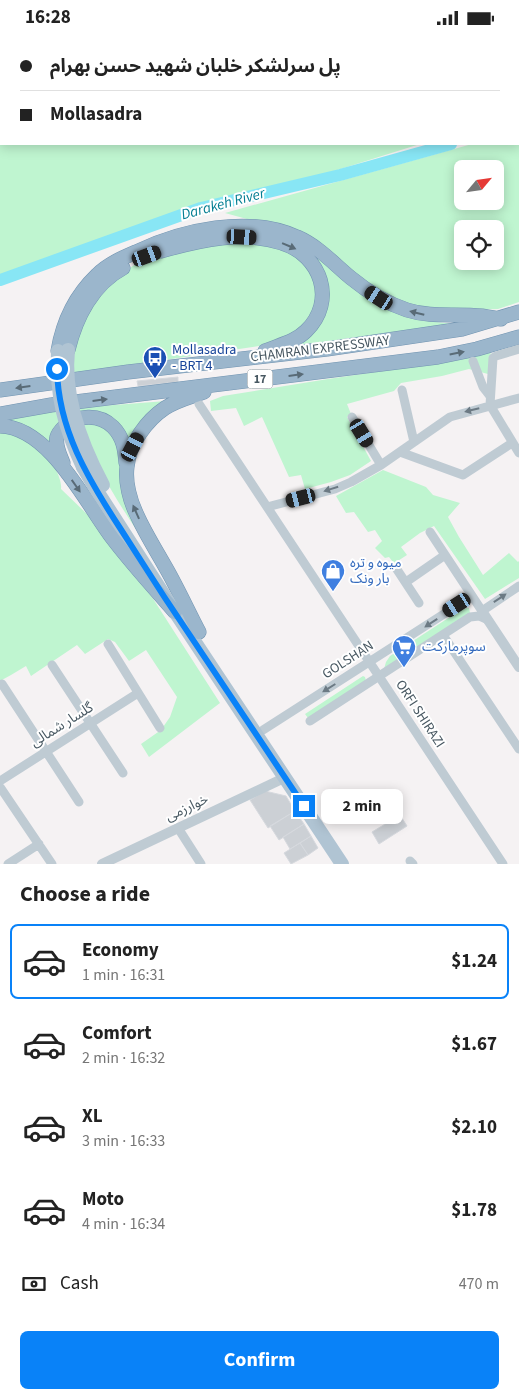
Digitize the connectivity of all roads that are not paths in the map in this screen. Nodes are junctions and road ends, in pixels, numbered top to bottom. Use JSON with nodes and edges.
{"nodes":[{"id":1,"x":519,"y":313,"type":"edge"},
{"id":2,"x":500,"y":319,"type":"junction"},
{"id":3,"x":519,"y":337,"type":"edge"},
{"id":4,"x":519,"y":349,"type":"edge"},
{"id":5,"x":63,"y":350,"type":"junction"},
{"id":6,"x":245,"y":359,"type":"junction"},
{"id":7,"x":473,"y":361,"type":"dead end"},
{"id":8,"x":232,"y":383,"type":"junction"},
{"id":9,"x":0,"y":390,"type":"edge"},
{"id":10,"x":402,"y":390,"type":"dead end"},
{"id":11,"x":519,"y":398,"type":"edge"},
{"id":12,"x":490,"y":401,"type":"junction"},
{"id":13,"x":199,"y":404,"type":"dead end"},
{"id":14,"x":0,"y":414,"type":"edge"},
{"id":15,"x":352,"y":417,"type":"dead end"},
{"id":16,"x":0,"y":426,"type":"edge"},
{"id":17,"x":414,"y":442,"type":"junction"},
{"id":18,"x":512,"y":443,"type":"junction"},
{"id":19,"x":400,"y":452,"type":"junction"},
{"id":20,"x":519,"y":453,"type":"edge"},
{"id":21,"x":381,"y":465,"type":"junction"},
{"id":22,"x":127,"y":466,"type":"junction"},
{"id":23,"x":65,"y":470,"type":"junction"},
{"id":24,"x":267,"y":507,"type":"junction"},
{"id":25,"x":430,"y":532,"type":"dead end"},
{"id":26,"x":445,"y":555,"type":"junction"},
{"id":27,"x":396,"y":568,"type":"dead end"},
{"id":28,"x":159,"y":579,"type":"junction"},
{"id":29,"x":406,"y":582,"type":"junction"},
{"id":30,"x":519,"y":586,"type":"edge"},
{"id":31,"x":472,"y":596,"type":"junction"},
{"id":32,"x":419,"y":603,"type":"dead end"},
{"id":33,"x":482,"y":611,"type":"junction"},
{"id":34,"x":174,"y":612,"type":"junction"},
{"id":35,"x":488,"y":621,"type":"junction"},
{"id":36,"x":198,"y":632,"type":"junction"},
{"id":37,"x":443,"y":635,"type":"junction"},
{"id":38,"x":108,"y":644,"type":"dead end"},
{"id":39,"x":370,"y":662,"type":"junction"},
{"id":40,"x":52,"y":665,"type":"dead end"},
{"id":41,"x":519,"y":667,"type":"edge"},
{"id":42,"x":379,"y":677,"type":"junction"},
{"id":43,"x":2,"y":684,"type":"dead end"},
{"id":44,"x":138,"y":693,"type":"junction"},
{"id":45,"x":310,"y":721,"type":"dead end"},
{"id":46,"x":91,"y":723,"type":"junction"},
{"id":47,"x":160,"y":728,"type":"dead end"},
{"id":48,"x":263,"y":730,"type":"junction"},
{"id":49,"x":519,"y":749,"type":"edge"},
{"id":50,"x":46,"y":752,"type":"junction"},
{"id":51,"x":123,"y":773,"type":"dead end"},
{"id":52,"x":284,"y":777,"type":"junction"},
{"id":53,"x":0,"y":781,"type":"edge"},
{"id":54,"x":0,"y":787,"type":"edge"},
{"id":55,"x":79,"y":802,"type":"dead end"},
{"id":56,"x":178,"y":828,"type":"junction"},
{"id":57,"x":38,"y":844,"type":"junction"},
{"id":58,"x":8,"y":864,"type":"edge"},
{"id":59,"x":52,"y":864,"type":"edge"},
{"id":60,"x":102,"y":864,"type":"edge"},
{"id":61,"x":201,"y":864,"type":"edge"},
{"id":62,"x":342,"y":864,"type":"edge"},
{"id":63,"x":352,"y":864,"type":"edge"},
{"id":64,"x":503,"y":864,"type":"edge"}],
"edges":[{"from":1,"to":2,"type":"highway","name":"CHAMRAN EXPRESSWAY","number":"17"},
{"from":2,"to":5,"type":"highway","one_way":true},
{"from":2,"to":6,"type":"highway","name":"CHAMRAN EXPRESSWAY","number":"17"},
{"from":8,"to":3,"type":"highway","name":"CHAMRAN EXPRESSWAY","number":"17","one_way":true},
{"from":4,"to":12,"type":"street"},
{"from":5,"to":6,"type":"highway","one_way":true},
{"from":5,"to":28,"type":"main road","bridge":true},
{"from":5,"to":28,"type":"main road","bridge":true},
{"from":6,"to":9,"type":"highway","name":"CHAMRAN EXPRESSWAY","number":"17","one_way":true},
{"from":7,"to":12,"type":"street"},
{"from":14,"to":8,"type":"highway","name":"CHAMRAN EXPRESSWAY","number":"17","one_way":true},
{"from":8,"to":22,"type":"highway"},
{"from":10,"to":17,"type":"street"},
{"from":11,"to":12,"type":"street"},
{"from":12,"to":17,"type":"street","one_way":true},
{"from":12,"to":18,"type":"street"},
{"from":13,"to":24,"type":"street","name":"ORFI SHIRAZI"},
{"from":15,"to":21,"type":"street"},
{"from":16,"to":23,"type":"highway"},
{"from":17,"to":19,"type":"street"},
{"from":18,"to":19,"type":"street"},
{"from":18,"to":20,"type":"street"},
{"from":19,"to":21,"type":"street"},
{"from":21,"to":24,"type":"street","one_way":true},
{"from":22,"to":23,"type":"highway"},
{"from":36,"to":22,"type":"highway","one_way":true},
{"from":23,"to":34,"type":"highway","one_way":true},
{"from":24,"to":39,"type":"street","name":"ORFI SHIRAZI"},
{"from":25,"to":26,"type":"street"},
{"from":26,"to":29,"type":"street"},
{"from":26,"to":31,"type":"street"},
{"from":27,"to":29,"type":"street"},
{"from":28,"to":34,"type":"main road"},
{"from":28,"to":36,"type":"main road"},
{"from":29,"to":32,"type":"street"},
{"from":33,"to":30,"type":"street","one_way":true},
{"from":31,"to":33,"type":"street"},
{"from":31,"to":39,"type":"street","name":"GOLSHAN","one_way":true},
{"from":33,"to":35,"type":"street"},
{"from":34,"to":52,"type":"main road"},
{"from":35,"to":37,"type":"street"},
{"from":35,"to":41,"type":"street"},
{"from":36,"to":48,"type":"main road"},
{"from":37,"to":42,"type":"street"},
{"from":37,"to":49,"type":"street"},
{"from":38,"to":44,"type":"street"},
{"from":39,"to":42,"type":"street","name":"ORFI SHIRAZI"},
{"from":39,"to":48,"type":"street","name":"GOLSHAN","one_way":true},
{"from":40,"to":46,"type":"street"},
{"from":42,"to":45,"type":"street"},
{"from":42,"to":64,"type":"street","name":"ORFI SHIRAZI"},
{"from":43,"to":50,"type":"street"},
{"from":44,"to":46,"type":"street","name":"گلسار شمالی"},
{"from":44,"to":47,"type":"street"},
{"from":46,"to":50,"type":"street","name":"گلسار شمالی"},
{"from":46,"to":51,"type":"street"},
{"from":48,"to":63,"type":"main road"},
{"from":50,"to":53,"type":"street","name":"گلسار شمالی"},
{"from":50,"to":55,"type":"street"},
{"from":52,"to":56,"type":"street","name":"خوارزمی"},
{"from":52,"to":62,"type":"main road"},
{"from":54,"to":57,"type":"street"},
{"from":56,"to":60,"type":"street","name":"خوارزمی"},
{"from":56,"to":61,"type":"street"},
{"from":57,"to":58,"type":"street"},
{"from":57,"to":59,"type":"street"}]}
